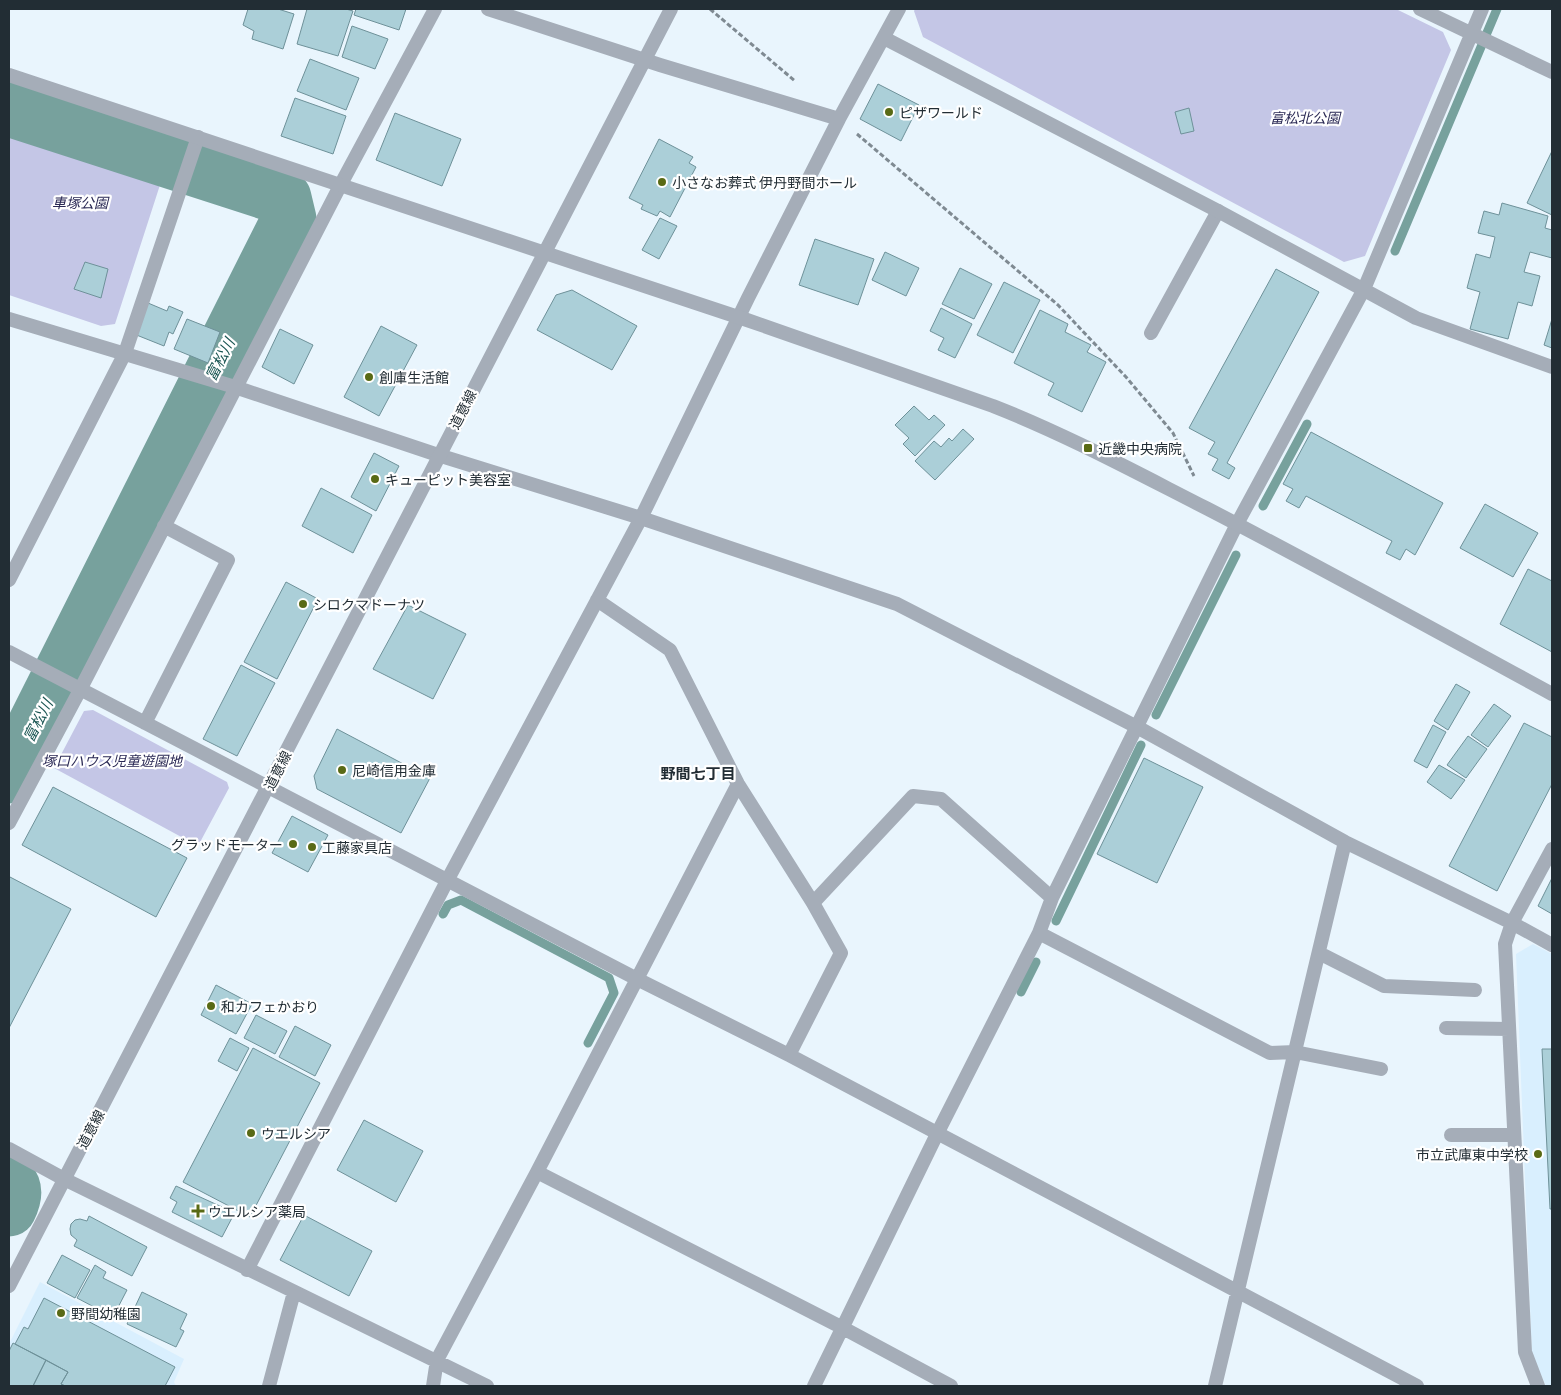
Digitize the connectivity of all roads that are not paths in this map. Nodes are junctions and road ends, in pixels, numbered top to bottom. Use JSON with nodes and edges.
{"nodes":[{"id":1,"x":436,"y":9,"type":"edge"},
{"id":2,"x":488,"y":9,"type":"edge"},
{"id":3,"x":671,"y":9,"type":"edge"},
{"id":4,"x":899,"y":9,"type":"edge"},
{"id":5,"x":1420,"y":9,"type":"edge"},
{"id":6,"x":1482,"y":9,"type":"edge"},
{"id":7,"x":884,"y":38,"type":"junction"},
{"id":8,"x":1480,"y":38,"type":"junction"},
{"id":9,"x":644,"y":60,"type":"junction"},
{"id":10,"x":1552,"y":72,"type":"edge"},
{"id":11,"x":9,"y":75,"type":"edge"},
{"id":12,"x":839,"y":119,"type":"junction"},
{"id":13,"x":198,"y":137,"type":"junction"},
{"id":14,"x":341,"y":184,"type":"junction"},
{"id":15,"x":1218,"y":211,"type":"junction"},
{"id":16,"x":543,"y":252,"type":"junction"},
{"id":17,"x":1364,"y":289,"type":"junction"},
{"id":18,"x":738,"y":317,"type":"junction"},
{"id":19,"x":9,"y":319,"type":"edge"},
{"id":20,"x":1151,"y":334,"type":"dead end"},
{"id":21,"x":125,"y":353,"type":"junction"},
{"id":22,"x":1552,"y":368,"type":"edge"},
{"id":23,"x":235,"y":387,"type":"junction"},
{"id":24,"x":438,"y":455,"type":"junction"},
{"id":25,"x":641,"y":518,"type":"junction"},
{"id":26,"x":1237,"y":524,"type":"junction"},
{"id":27,"x":164,"y":526,"type":"junction"},
{"id":28,"x":9,"y":580,"type":"edge"},
{"id":29,"x":597,"y":600,"type":"junction"},
{"id":30,"x":9,"y":652,"type":"edge"},
{"id":31,"x":74,"y":687,"type":"junction"},
{"id":32,"x":1552,"y":694,"type":"edge"},
{"id":33,"x":144,"y":723,"type":"junction"},
{"id":34,"x":1136,"y":726,"type":"junction"},
{"id":35,"x":738,"y":784,"type":"junction"},
{"id":36,"x":268,"y":787,"type":"junction"},
{"id":37,"x":9,"y":823,"type":"edge"},
{"id":38,"x":1345,"y":842,"type":"junction"},
{"id":39,"x":1552,"y":848,"type":"edge"},
{"id":40,"x":448,"y":879,"type":"junction"},
{"id":41,"x":1052,"y":898,"type":"junction"},
{"id":42,"x":813,"y":903,"type":"junction"},
{"id":43,"x":1512,"y":923,"type":"junction"},
{"id":44,"x":1039,"y":933,"type":"junction"},
{"id":45,"x":1552,"y":945,"type":"edge"},
{"id":46,"x":1318,"y":953,"type":"junction"},
{"id":47,"x":637,"y":979,"type":"junction"},
{"id":48,"x":1475,"y":990,"type":"dead end"},
{"id":49,"x":1446,"y":1028,"type":"dead end"},
{"id":50,"x":1510,"y":1029,"type":"junction"},
{"id":51,"x":1295,"y":1052,"type":"junction"},
{"id":52,"x":789,"y":1055,"type":"junction"},
{"id":53,"x":1380,"y":1069,"type":"dead end"},
{"id":54,"x":937,"y":1134,"type":"junction"},
{"id":55,"x":1451,"y":1135,"type":"dead end"},
{"id":56,"x":1514,"y":1135,"type":"junction"},
{"id":57,"x":9,"y":1149,"type":"edge"},
{"id":58,"x":537,"y":1172,"type":"junction"},
{"id":59,"x":64,"y":1179,"type":"junction"},
{"id":60,"x":247,"y":1270,"type":"junction"},
{"id":61,"x":9,"y":1286,"type":"edge"},
{"id":62,"x":294,"y":1292,"type":"junction"},
{"id":63,"x":1238,"y":1292,"type":"junction"},
{"id":64,"x":843,"y":1328,"type":"junction"},
{"id":65,"x":437,"y":1360,"type":"junction"},
{"id":66,"x":269,"y":1386,"type":"edge"},
{"id":67,"x":433,"y":1386,"type":"edge"},
{"id":68,"x":487,"y":1386,"type":"edge"},
{"id":69,"x":814,"y":1386,"type":"edge"},
{"id":70,"x":951,"y":1386,"type":"edge"},
{"id":71,"x":1216,"y":1386,"type":"edge"},
{"id":72,"x":1417,"y":1386,"type":"edge"},
{"id":73,"x":1538,"y":1386,"type":"edge"}],
"edges":[{"from":1,"to":14,"type":"street"},
{"from":2,"to":9,"type":"street"},
{"from":3,"to":9,"type":"street","name":"道意線"},
{"from":4,"to":7,"type":"street"},
{"from":5,"to":8,"type":"street"},
{"from":6,"to":8,"type":"street"},
{"from":7,"to":12,"type":"street"},
{"from":7,"to":15,"type":"street"},
{"from":8,"to":10,"type":"street"},
{"from":8,"to":17,"type":"street"},
{"from":9,"to":12,"type":"street"},
{"from":9,"to":16,"type":"street","name":"道意線"},
{"from":11,"to":13,"type":"street"},
{"from":12,"to":18,"type":"street"},
{"from":13,"to":14,"type":"street"},
{"from":13,"to":21,"type":"street"},
{"from":14,"to":16,"type":"street"},
{"from":14,"to":23,"type":"street"},
{"from":15,"to":17,"type":"street"},
{"from":15,"to":20,"type":"street"},
{"from":16,"to":18,"type":"street"},
{"from":16,"to":24,"type":"street","name":"道意線"},
{"from":17,"to":22,"type":"street"},
{"from":17,"to":26,"type":"street"},
{"from":18,"to":25,"type":"street"},
{"from":18,"to":26,"type":"street"},
{"from":19,"to":21,"type":"street"},
{"from":21,"to":23,"type":"street"},
{"from":21,"to":28,"type":"street"},
{"from":23,"to":24,"type":"street"},
{"from":23,"to":27,"type":"street"},
{"from":24,"to":25,"type":"street"},
{"from":24,"to":36,"type":"street","name":"道意線"},
{"from":25,"to":29,"type":"street"},
{"from":25,"to":34,"type":"street"},
{"from":26,"to":32,"type":"street"},
{"from":26,"to":34,"type":"street"},
{"from":27,"to":31,"type":"street"},
{"from":27,"to":33,"type":"street"},
{"from":29,"to":35,"type":"street"},
{"from":29,"to":40,"type":"street"},
{"from":30,"to":31,"type":"street"},
{"from":31,"to":33,"type":"street"},
{"from":31,"to":37,"type":"street"},
{"from":33,"to":36,"type":"street"},
{"from":34,"to":38,"type":"street"},
{"from":34,"to":41,"type":"street"},
{"from":35,"to":42,"type":"street"},
{"from":35,"to":47,"type":"street"},
{"from":36,"to":40,"type":"street"},
{"from":36,"to":59,"type":"street","name":"道意線"},
{"from":38,"to":43,"type":"street"},
{"from":38,"to":46,"type":"street"},
{"from":39,"to":43,"type":"street"},
{"from":40,"to":47,"type":"street"},
{"from":40,"to":60,"type":"street"},
{"from":41,"to":42,"type":"street"},
{"from":41,"to":44,"type":"street"},
{"from":42,"to":52,"type":"street"},
{"from":43,"to":45,"type":"street"},
{"from":43,"to":50,"type":"street"},
{"from":44,"to":51,"type":"street"},
{"from":44,"to":54,"type":"street"},
{"from":46,"to":48,"type":"street"},
{"from":46,"to":51,"type":"street"},
{"from":47,"to":52,"type":"street"},
{"from":47,"to":58,"type":"street"},
{"from":49,"to":50,"type":"street"},
{"from":50,"to":56,"type":"street"},
{"from":51,"to":53,"type":"street"},
{"from":51,"to":63,"type":"street"},
{"from":52,"to":54,"type":"street"},
{"from":54,"to":63,"type":"street"},
{"from":54,"to":64,"type":"street"},
{"from":55,"to":56,"type":"street"},
{"from":56,"to":73,"type":"street"},
{"from":57,"to":59,"type":"street"},
{"from":58,"to":64,"type":"street"},
{"from":58,"to":65,"type":"street"},
{"from":59,"to":60,"type":"street"},
{"from":59,"to":61,"type":"street","name":"道意線"},
{"from":60,"to":62,"type":"street"},
{"from":62,"to":65,"type":"street"},
{"from":62,"to":66,"type":"street"},
{"from":63,"to":71,"type":"street"},
{"from":63,"to":72,"type":"street"},
{"from":64,"to":69,"type":"street"},
{"from":64,"to":70,"type":"street"},
{"from":65,"to":67,"type":"street"},
{"from":65,"to":68,"type":"street"}]}
